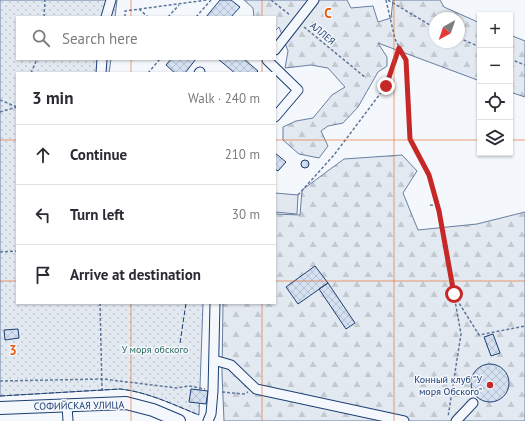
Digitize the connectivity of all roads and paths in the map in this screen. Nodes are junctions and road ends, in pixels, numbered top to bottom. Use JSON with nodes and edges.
{"nodes":[{"id":1,"x":45,"y":0,"type":"edge"},
{"id":2,"x":111,"y":0,"type":"edge"},
{"id":3,"x":207,"y":0,"type":"edge"},
{"id":4,"x":211,"y":0,"type":"edge"},
{"id":5,"x":271,"y":0,"type":"edge"},
{"id":6,"x":314,"y":0,"type":"edge"},
{"id":7,"x":387,"y":0,"type":"edge"},
{"id":8,"x":179,"y":4,"type":"junction"},
{"id":9,"x":139,"y":9,"type":"junction"},
{"id":10,"x":44,"y":16,"type":"edge"},
{"id":11,"x":106,"y":16,"type":"edge"},
{"id":12,"x":125,"y":16,"type":"edge"},
{"id":13,"x":147,"y":16,"type":"edge"},
{"id":14,"x":169,"y":16,"type":"edge"},
{"id":15,"x":197,"y":16,"type":"edge"},
{"id":16,"x":297,"y":21,"type":"junction"},
{"id":17,"x":429,"y":24,"type":"edge"},
{"id":18,"x":465,"y":41,"type":"edge"},
{"id":19,"x":477,"y":46,"type":"edge"},
{"id":20,"x":399,"y":48,"type":"junction"},
{"id":21,"x":276,"y":49,"type":"edge"},
{"id":22,"x":37,"y":60,"type":"edge"},
{"id":23,"x":102,"y":60,"type":"edge"},
{"id":24,"x":159,"y":60,"type":"edge"},
{"id":25,"x":267,"y":60,"type":"edge"},
{"id":26,"x":513,"y":60,"type":"edge"},
{"id":27,"x":525,"y":65,"type":"edge"},
{"id":28,"x":31,"y":72,"type":"edge"},
{"id":29,"x":101,"y":72,"type":"edge"},
{"id":30,"x":149,"y":72,"type":"edge"},
{"id":31,"x":366,"y":78,"type":"dead end"},
{"id":32,"x":0,"y":100,"type":"edge"},
{"id":33,"x":16,"y":107,"type":"edge"},
{"id":34,"x":16,"y":107,"type":"edge"},
{"id":35,"x":0,"y":112,"type":"edge"},
{"id":36,"x":276,"y":116,"type":"edge"},
{"id":37,"x":298,"y":195,"type":"dead end"},
{"id":38,"x":430,"y":205,"type":"dead end"},
{"id":39,"x":438,"y":206,"type":"junction"},
{"id":40,"x":16,"y":250,"type":"edge"},
{"id":41,"x":0,"y":252,"type":"edge"},
{"id":42,"x":454,"y":294,"type":"junction"},
{"id":43,"x":100,"y":304,"type":"edge"},
{"id":44,"x":215,"y":304,"type":"edge"},
{"id":45,"x":525,"y":326,"type":"edge"},
{"id":46,"x":214,"y":360,"type":"junction"},
{"id":47,"x":102,"y":379,"type":"junction"},
{"id":48,"x":0,"y":381,"type":"edge"},
{"id":49,"x":256,"y":389,"type":"junction"},
{"id":50,"x":102,"y":391,"type":"dead end"},
{"id":51,"x":213,"y":391,"type":"junction"},
{"id":52,"x":473,"y":403,"type":"dead end"},
{"id":53,"x":67,"y":405,"type":"junction"},
{"id":54,"x":0,"y":408,"type":"edge"},
{"id":55,"x":68,"y":421,"type":"edge"},
{"id":56,"x":179,"y":421,"type":"edge"},
{"id":57,"x":208,"y":421,"type":"edge"},
{"id":58,"x":404,"y":421,"type":"edge"},
{"id":59,"x":448,"y":421,"type":"edge"},
{"id":60,"x":456,"y":421,"type":"edge"}],
"edges":[{"from":1,"to":10,"type":"path"},
{"from":2,"to":11,"type":"lane"},
{"from":3,"to":8,"type":"path"},
{"from":4,"to":15,"type":"path"},
{"from":5,"to":16,"type":"path","name":"АЛЛЕЯ"},
{"from":6,"to":16,"type":"lane"},
{"from":7,"to":17,"type":"path"},
{"from":7,"to":20,"type":"path"},
{"from":8,"to":9,"type":"path"},
{"from":8,"to":14,"type":"path"},
{"from":9,"to":12,"type":"path"},
{"from":9,"to":13,"type":"path"},
{"from":16,"to":21,"type":"lane"},
{"from":16,"to":31,"type":"path","name":"АЛЛЕЯ"},
{"from":18,"to":19,"type":"path"},
{"from":20,"to":37,"type":"path"},
{"from":20,"to":39,"type":"path"},
{"from":22,"to":28,"type":"path"},
{"from":23,"to":29,"type":"lane"},
{"from":24,"to":30,"type":"path"},
{"from":25,"to":36,"type":"lane"},
{"from":26,"to":27,"type":"path"},
{"from":32,"to":34,"type":"path"},
{"from":33,"to":35,"type":"path"},
{"from":38,"to":39,"type":"path"},
{"from":39,"to":42,"type":"path"},
{"from":40,"to":41,"type":"path"},
{"from":42,"to":45,"type":"path"},
{"from":42,"to":59,"type":"path"},
{"from":43,"to":47,"type":"path"},
{"from":44,"to":46,"type":"lane"},
{"from":46,"to":49,"type":"lane"},
{"from":46,"to":51,"type":"lane"},
{"from":47,"to":48,"type":"path"},
{"from":47,"to":50,"type":"path"},
{"from":47,"to":51,"type":"path"},
{"from":49,"to":51,"type":"path"},
{"from":49,"to":58,"type":"lane"},
{"from":51,"to":57,"type":"lane"},
{"from":52,"to":60,"type":"lane"},
{"from":53,"to":54,"type":"main road","name":"СОФИЙСКАЯ УЛИЦА"},
{"from":53,"to":55,"type":"lane"},
{"from":53,"to":56,"type":"main road","name":"СОФИЙСКАЯ УЛИЦА"}]}
